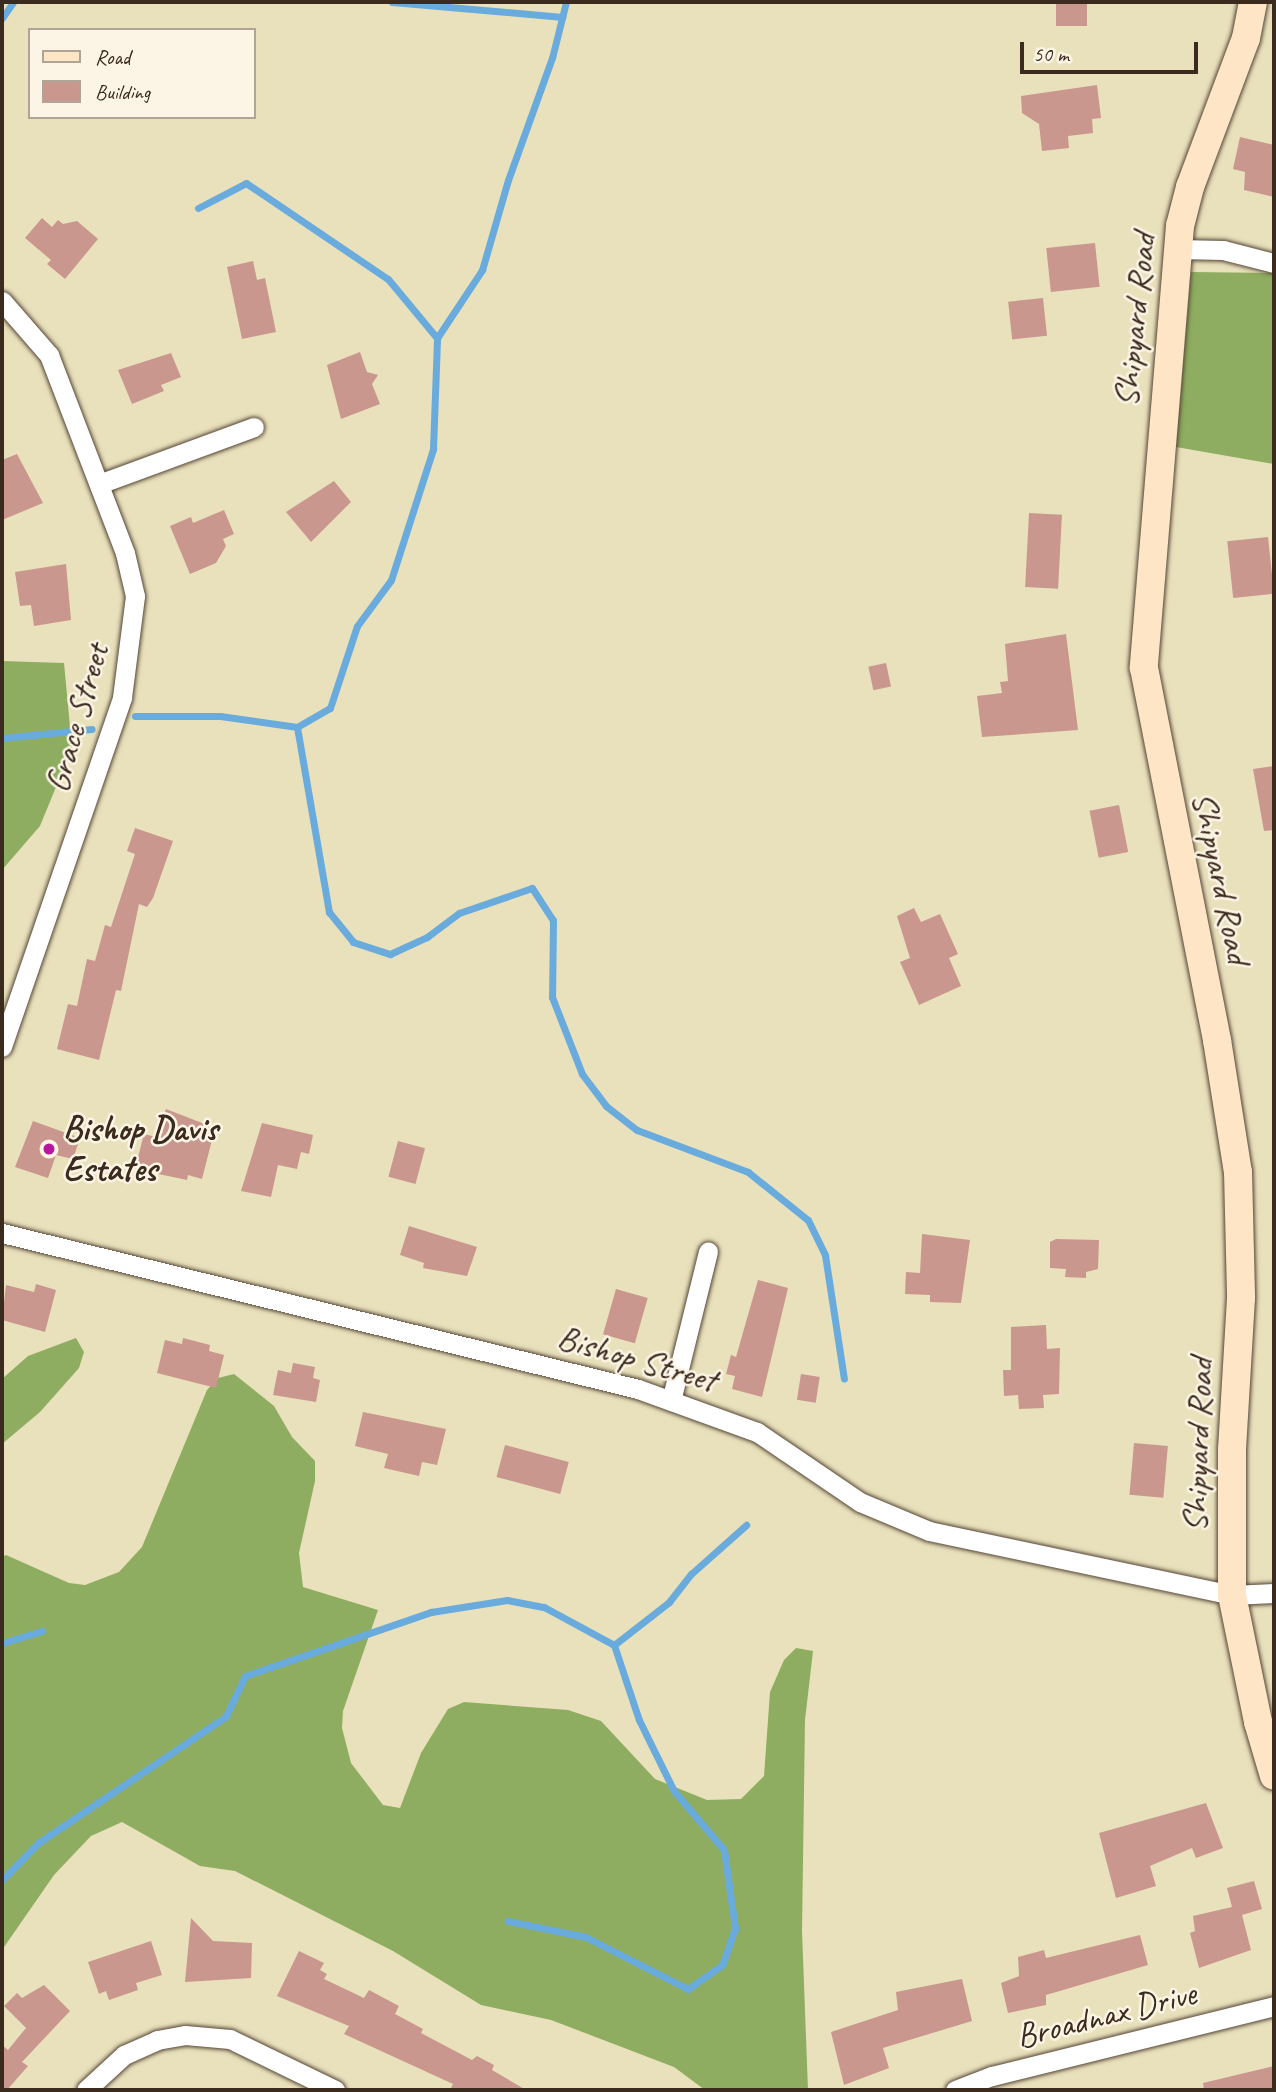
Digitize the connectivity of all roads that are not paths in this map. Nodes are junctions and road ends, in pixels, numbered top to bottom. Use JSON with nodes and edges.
{"nodes":[{"id":1,"x":1253,"y":2,"type":"edge"},
{"id":2,"x":1177,"y":249,"type":"junction"},
{"id":3,"x":1274,"y":263,"type":"edge"},
{"id":4,"x":2,"y":301,"type":"edge"},
{"id":5,"x":254,"y":427,"type":"dead end"},
{"id":6,"x":99,"y":484,"type":"junction"},
{"id":7,"x":2,"y":1046,"type":"edge"},
{"id":8,"x":2,"y":1233,"type":"edge"},
{"id":9,"x":708,"y":1251,"type":"dead end"},
{"id":10,"x":671,"y":1401,"type":"junction"},
{"id":11,"x":1274,"y":1593,"type":"edge"},
{"id":12,"x":1233,"y":1595,"type":"junction"},
{"id":13,"x":1274,"y":1776,"type":"edge"},
{"id":14,"x":1274,"y":2006,"type":"edge"},
{"id":15,"x":86,"y":2090,"type":"edge"},
{"id":16,"x":335,"y":2090,"type":"edge"},
{"id":17,"x":955,"y":2090,"type":"edge"}],
"edges":[{"from":1,"to":2,"type":"street","name":"Shipyard Road"},
{"from":2,"to":3,"type":"street"},
{"from":2,"to":12,"type":"street","name":"Shipyard Road"},
{"from":4,"to":6,"type":"street","name":"Grace Street"},
{"from":5,"to":6,"type":"street"},
{"from":6,"to":7,"type":"street","name":"Grace Street"},
{"from":8,"to":10,"type":"street","name":"Bishop Street"},
{"from":9,"to":10,"type":"street"},
{"from":10,"to":12,"type":"street","name":"Bishop Street"},
{"from":11,"to":12,"type":"street","name":"Bishop Street"},
{"from":12,"to":13,"type":"street","name":"Shipyard Road"},
{"from":14,"to":17,"type":"street","name":"Broadnax Drive"},
{"from":15,"to":16,"type":"street"}]}
